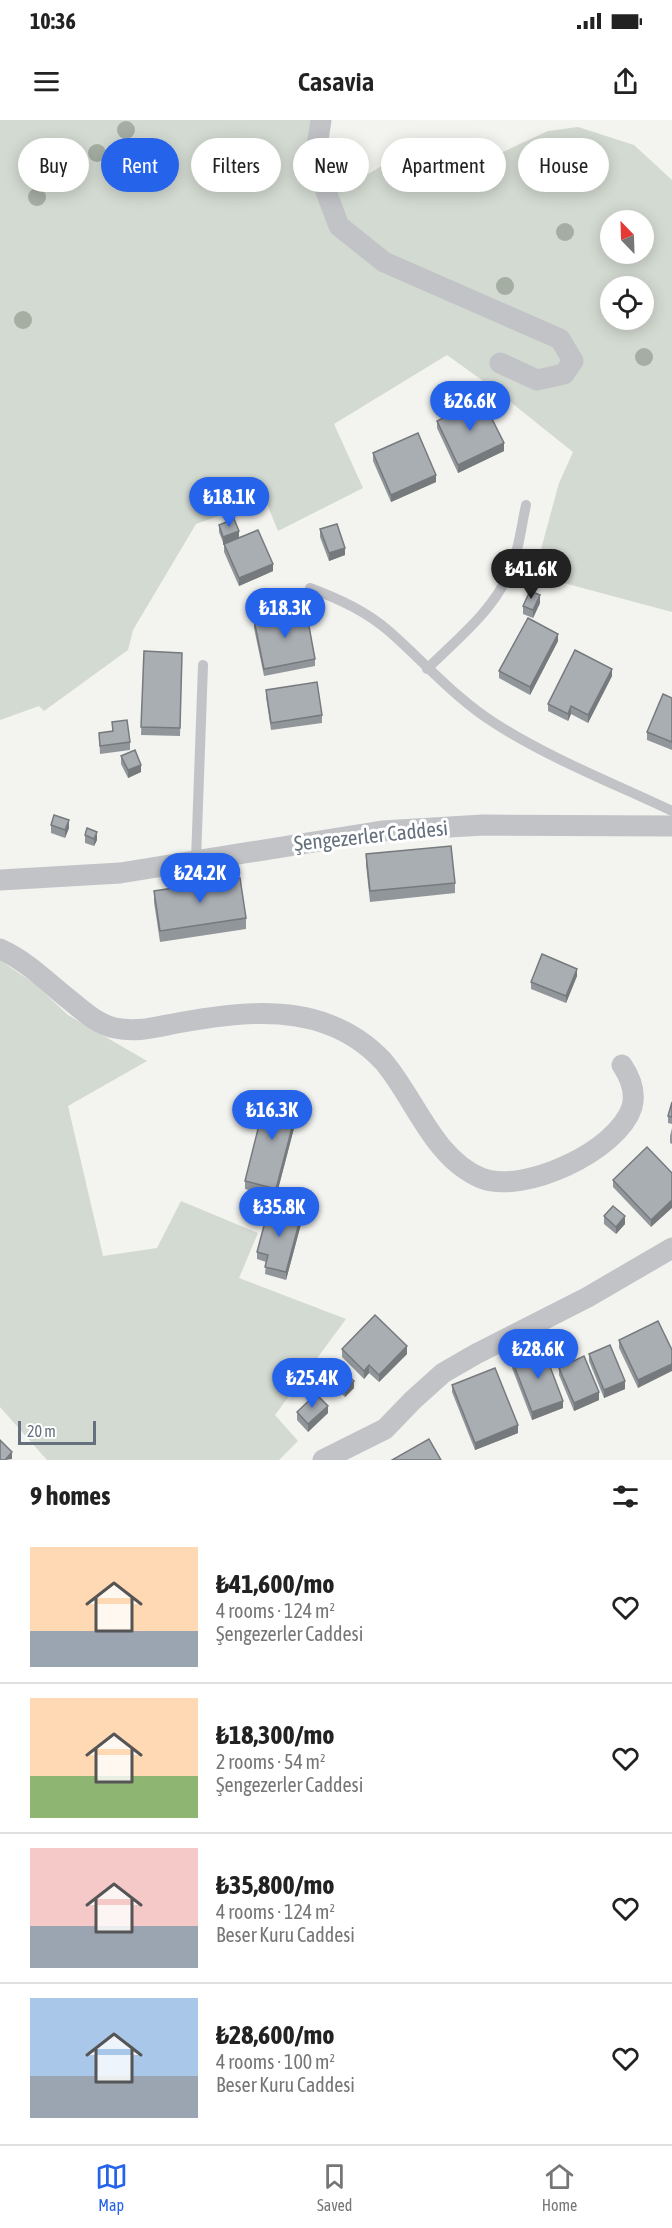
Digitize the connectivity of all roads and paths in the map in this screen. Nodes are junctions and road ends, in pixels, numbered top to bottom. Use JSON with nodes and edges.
{"nodes":[{"id":1,"x":321,"y":120,"type":"edge"},
{"id":2,"x":500,"y":363,"type":"dead end"},
{"id":3,"x":526,"y":505,"type":"dead end"},
{"id":4,"x":310,"y":588,"type":"dead end"},
{"id":5,"x":203,"y":665,"type":"dead end"},
{"id":6,"x":427,"y":669,"type":"junction"},
{"id":7,"x":672,"y":811,"type":"edge"},
{"id":8,"x":672,"y":826,"type":"edge"},
{"id":9,"x":196,"y":860,"type":"junction"},
{"id":10,"x":0,"y":880,"type":"edge"},
{"id":11,"x":0,"y":949,"type":"edge"},
{"id":12,"x":622,"y":1065,"type":"dead end"},
{"id":13,"x":672,"y":1248,"type":"edge"},
{"id":14,"x":323,"y":1460,"type":"edge"}],
"edges":[{"from":1,"to":2,"type":"street"},
{"from":3,"to":6,"type":"lane"},
{"from":4,"to":6,"type":"lane"},
{"from":5,"to":9,"type":"lane"},
{"from":6,"to":7,"type":"lane"},
{"from":8,"to":9,"type":"street","name":"Şengezerler Caddesi"},
{"from":9,"to":10,"type":"street","name":"Şengezerler Caddesi"},
{"from":11,"to":12,"type":"street"},
{"from":13,"to":14,"type":"street"}]}
